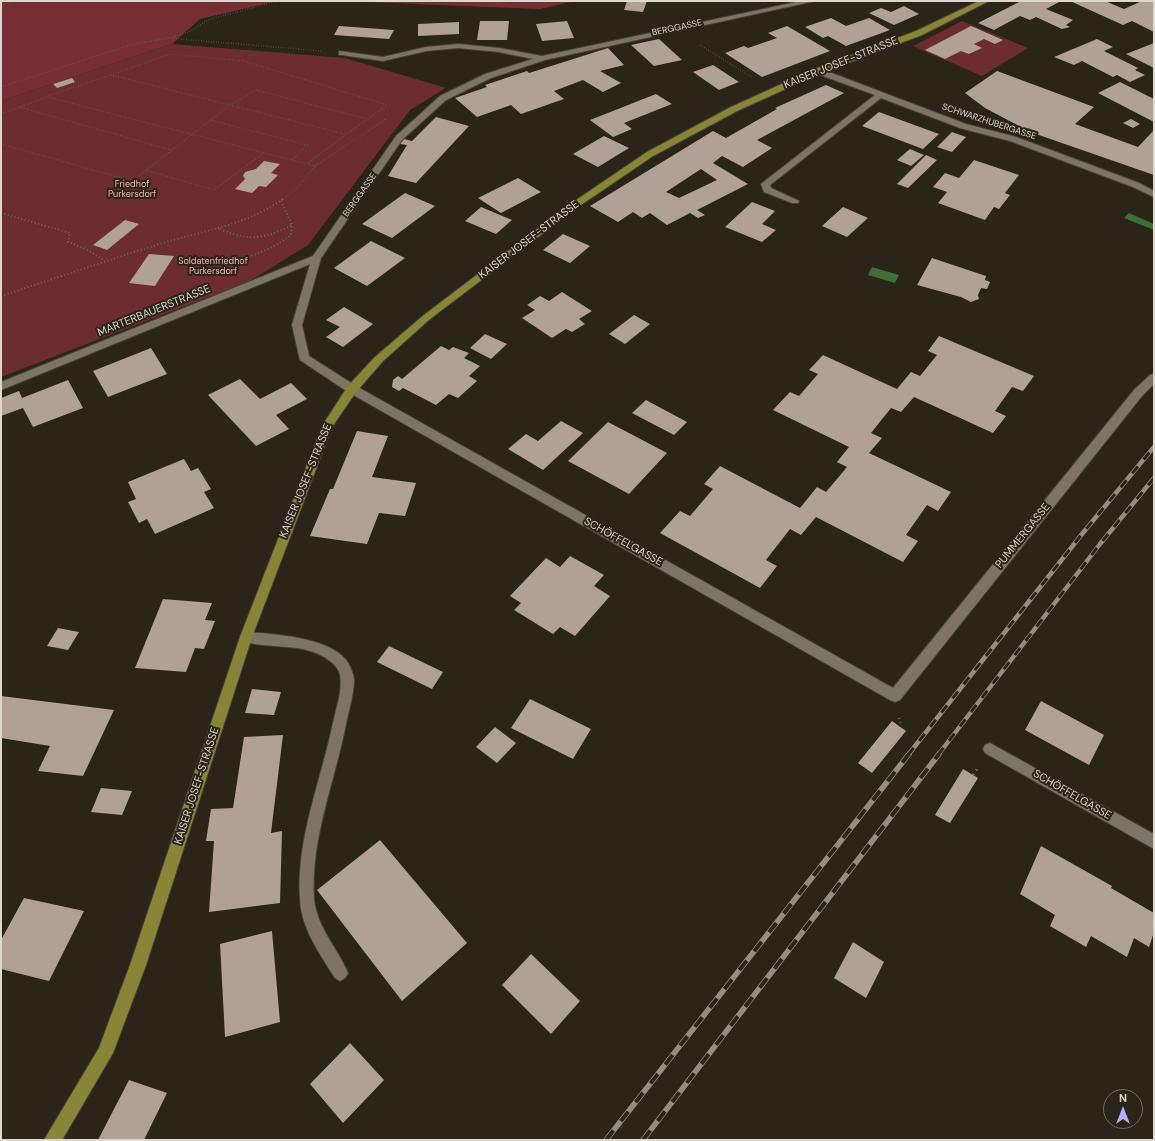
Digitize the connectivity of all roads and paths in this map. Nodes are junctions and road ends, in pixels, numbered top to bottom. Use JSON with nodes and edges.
{"nodes":[{"id":1,"x":12,"y":1,"type":"edge"},
{"id":2,"x":279,"y":1,"type":"edge"},
{"id":3,"x":811,"y":1,"type":"edge"},
{"id":4,"x":985,"y":1,"type":"edge"},
{"id":5,"x":1,"y":6,"type":"edge"},
{"id":6,"x":674,"y":29,"type":"junction"},
{"id":7,"x":168,"y":38,"type":"junction"},
{"id":8,"x":342,"y":53,"type":"joint"},
{"id":9,"x":543,"y":58,"type":"junction"},
{"id":10,"x":818,"y":70,"type":"junction"},
{"id":11,"x":111,"y":75,"type":"junction"},
{"id":12,"x":752,"y":77,"type":"dead end"},
{"id":13,"x":1,"y":87,"type":"edge"},
{"id":14,"x":880,"y":95,"type":"junction"},
{"id":15,"x":47,"y":96,"type":"junction"},
{"id":16,"x":230,"y":105,"type":"junction"},
{"id":17,"x":19,"y":107,"type":"junction"},
{"id":18,"x":1,"y":114,"type":"edge"},
{"id":19,"x":367,"y":119,"type":"junction"},
{"id":20,"x":386,"y":119,"type":"dead end"},
{"id":21,"x":210,"y":120,"type":"junction"},
{"id":22,"x":191,"y":134,"type":"junction"},
{"id":23,"x":346,"y":134,"type":"junction"},
{"id":24,"x":1,"y":144,"type":"edge"},
{"id":25,"x":171,"y":150,"type":"junction"},
{"id":26,"x":264,"y":153,"type":"junction"},
{"id":27,"x":292,"y":160,"type":"junction"},
{"id":28,"x":306,"y":164,"type":"junction"},
{"id":29,"x":315,"y":166,"type":"junction"},
{"id":30,"x":145,"y":170,"type":"junction"},
{"id":31,"x":1154,"y":194,"type":"edge"},
{"id":32,"x":281,"y":201,"type":"junction"},
{"id":33,"x":795,"y":201,"type":"dead end"},
{"id":34,"x":1,"y":213,"type":"edge"},
{"id":35,"x":292,"y":225,"type":"junction"},
{"id":36,"x":220,"y":229,"type":"junction"},
{"id":37,"x":316,"y":258,"type":"junction"},
{"id":38,"x":106,"y":261,"type":"junction"},
{"id":39,"x":198,"y":263,"type":"dead end"},
{"id":40,"x":229,"y":266,"type":"junction"},
{"id":41,"x":231,"y":272,"type":"dead end"},
{"id":42,"x":1,"y":296,"type":"edge"},
{"id":43,"x":1154,"y":378,"type":"edge"},
{"id":44,"x":1,"y":386,"type":"edge"},
{"id":45,"x":352,"y":389,"type":"junction"},
{"id":46,"x":246,"y":637,"type":"junction"},
{"id":47,"x":895,"y":696,"type":"joint"},
{"id":48,"x":990,"y":749,"type":"dead end"},
{"id":49,"x":1154,"y":842,"type":"edge"},
{"id":50,"x":340,"y":973,"type":"dead end"},
{"id":51,"x":52,"y":1140,"type":"edge"}],
"edges":[{"from":1,"to":5,"type":"path"},
{"from":2,"to":7,"type":"path"},
{"from":3,"to":6,"type":"street","name":"BERGGASSE"},
{"from":4,"to":10,"type":"main road","name":"KAISER JOSEF-STRASSE"},
{"from":6,"to":9,"type":"street","name":"BERGGASSE"},
{"from":6,"to":12,"type":"path"},
{"from":7,"to":8,"type":"path"},
{"from":7,"to":13,"type":"path"},
{"from":8,"to":9,"type":"street","name":"BERGGASSE"},
{"from":9,"to":37,"type":"street","name":"BERGGASSE"},
{"from":10,"to":14,"type":"street","name":"SCHWARZHUBERGASSE"},
{"from":10,"to":45,"type":"main road","name":"KAISER JOSEF-STRASSE"},
{"from":11,"to":15,"type":"path"},
{"from":11,"to":16,"type":"path"},
{"from":11,"to":19,"type":"path"},
{"from":14,"to":31,"type":"street","name":"SCHWARZHUBERGASSE"},
{"from":14,"to":33,"type":"street"},
{"from":15,"to":17,"type":"path"},
{"from":15,"to":22,"type":"path"},
{"from":16,"to":19,"type":"path"},
{"from":16,"to":21,"type":"path"},
{"from":16,"to":23,"type":"path"},
{"from":17,"to":18,"type":"path"},
{"from":17,"to":25,"type":"path"},
{"from":19,"to":23,"type":"path"},
{"from":20,"to":29,"type":"path"},
{"from":21,"to":22,"type":"path"},
{"from":21,"to":27,"type":"path"},
{"from":22,"to":25,"type":"path"},
{"from":22,"to":26,"type":"path"},
{"from":23,"to":28,"type":"path"},
{"from":24,"to":30,"type":"path"},
{"from":25,"to":30,"type":"path"},
{"from":26,"to":27,"type":"path"},
{"from":26,"to":30,"type":"path"},
{"from":27,"to":28,"type":"path"},
{"from":28,"to":29,"type":"path"},
{"from":29,"to":32,"type":"path"},
{"from":32,"to":35,"type":"path"},
{"from":32,"to":36,"type":"path"},
{"from":34,"to":38,"type":"path"},
{"from":35,"to":36,"type":"path"},
{"from":35,"to":40,"type":"path"},
{"from":36,"to":38,"type":"path"},
{"from":37,"to":44,"type":"street","name":"MARTERBAUERSTRASSE"},
{"from":37,"to":45,"type":"street","name":"BERGGASSE"},
{"from":38,"to":42,"type":"path"},
{"from":39,"to":40,"type":"path"},
{"from":40,"to":41,"type":"path"},
{"from":43,"to":47,"type":"street","name":"PUMMERGASSE"},
{"from":45,"to":46,"type":"main road","name":"KAISER JOSEF-STRASSE"},
{"from":45,"to":47,"type":"street","name":"SCHÖFFELGASSE"},
{"from":46,"to":50,"type":"street"},
{"from":46,"to":51,"type":"main road","name":"KAISER JOSEF-STRASSE"},
{"from":48,"to":49,"type":"street","name":"SCHÖFFELGASSE"}]}
